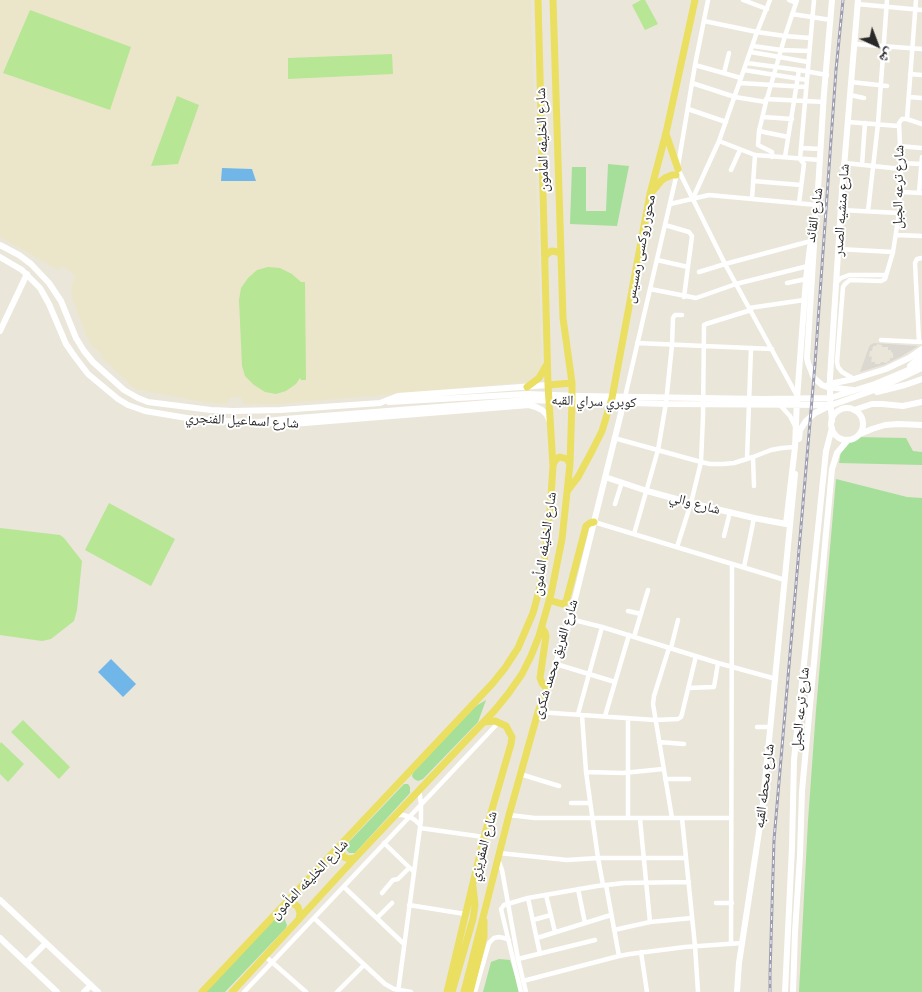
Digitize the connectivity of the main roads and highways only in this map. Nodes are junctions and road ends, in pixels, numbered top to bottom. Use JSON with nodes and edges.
{"nodes":[{"id":1,"x":538,"y":0,"type":"edge"},
{"id":2,"x":553,"y":0,"type":"edge"},
{"id":3,"x":695,"y":0,"type":"edge"},
{"id":4,"x":832,"y":0,"type":"edge"},
{"id":5,"x":857,"y":2,"type":"edge"},
{"id":6,"x":666,"y":133,"type":"junction"},
{"id":7,"x":650,"y":194,"type":"junction"},
{"id":8,"x":544,"y":223,"type":"junction"},
{"id":9,"x":560,"y":223,"type":"junction"},
{"id":10,"x":811,"y":240,"type":"junction"},
{"id":11,"x":0,"y":245,"type":"edge"},
{"id":12,"x":561,"y":255,"type":"junction"},
{"id":13,"x":0,"y":257,"type":"edge"},
{"id":14,"x":545,"y":257,"type":"junction"},
{"id":15,"x":27,"y":274,"type":"junction"},
{"id":16,"x":0,"y":331,"type":"edge"},
{"id":17,"x":922,"y":349,"type":"edge"},
{"id":18,"x":922,"y":356,"type":"edge"},
{"id":19,"x":922,"y":362,"type":"edge"},
{"id":20,"x":548,"y":364,"type":"junction"},
{"id":21,"x":922,"y":368,"type":"edge"},
{"id":22,"x":906,"y":371,"type":"junction"},
{"id":23,"x":922,"y":379,"type":"edge"},
{"id":24,"x":842,"y":382,"type":"junction"},
{"id":25,"x":572,"y":383,"type":"junction"},
{"id":26,"x":830,"y":384,"type":"junction"},
{"id":27,"x":548,"y":385,"type":"junction"},
{"id":28,"x":527,"y":387,"type":"junction"},
{"id":29,"x":515,"y":388,"type":"junction"},
{"id":30,"x":857,"y":390,"type":"junction"},
{"id":31,"x":866,"y":393,"type":"junction"},
{"id":32,"x":423,"y":400,"type":"junction"},
{"id":33,"x":624,"y":401,"type":"road end"},
{"id":34,"x":380,"y":402,"type":"junction"},
{"id":35,"x":922,"y":402,"type":"edge"},
{"id":36,"x":517,"y":405,"type":"junction"},
{"id":37,"x":832,"y":405,"type":"junction"},
{"id":38,"x":844,"y":409,"type":"junction"},
{"id":39,"x":854,"y":410,"type":"junction"},
{"id":40,"x":423,"y":414,"type":"junction"},
{"id":41,"x":259,"y":422,"type":"junction"},
{"id":42,"x":550,"y":422,"type":"junction"},
{"id":43,"x":832,"y":424,"type":"junction"},
{"id":44,"x":922,"y":425,"type":"edge"},
{"id":45,"x":860,"y":434,"type":"junction"},
{"id":46,"x":848,"y":440,"type":"junction"},
{"id":47,"x":570,"y":464,"type":"junction"},
{"id":48,"x":553,"y":466,"type":"junction"},
{"id":49,"x":605,"y":477,"type":"junction"},
{"id":50,"x":567,"y":491,"type":"junction"},
{"id":51,"x":824,"y":511,"type":"junction"},
{"id":52,"x":594,"y":522,"type":"junction"},
{"id":53,"x":786,"y":524,"type":"joint"},
{"id":54,"x":550,"y":600,"type":"junction"},
{"id":55,"x":542,"y":628,"type":"junction"},
{"id":56,"x":802,"y":684,"type":"junction"},
{"id":57,"x":812,"y":685,"type":"junction"},
{"id":58,"x":547,"y":689,"type":"junction"},
{"id":59,"x":483,"y":722,"type":"junction"},
{"id":60,"x":800,"y":846,"type":"junction"},
{"id":61,"x":339,"y":847,"type":"junction"},
{"id":62,"x":792,"y":847,"type":"junction"},
{"id":63,"x":355,"y":858,"type":"junction"},
{"id":64,"x":472,"y":884,"type":"junction"},
{"id":65,"x":0,"y":900,"type":"edge"},
{"id":66,"x":287,"y":902,"type":"junction"},
{"id":67,"x":483,"y":916,"type":"junction"},
{"id":68,"x":299,"y":919,"type":"junction"},
{"id":69,"x":792,"y":932,"type":"junction"},
{"id":70,"x":0,"y":938,"type":"edge"},
{"id":71,"x":46,"y":943,"type":"junction"},
{"id":72,"x":26,"y":963,"type":"junction"},
{"id":73,"x":90,"y":985,"type":"junction"},
{"id":74,"x":57,"y":992,"type":"edge"},
{"id":75,"x":84,"y":992,"type":"edge"},
{"id":76,"x":98,"y":992,"type":"edge"},
{"id":77,"x":202,"y":992,"type":"edge"},
{"id":78,"x":232,"y":992,"type":"edge"},
{"id":79,"x":447,"y":992,"type":"edge"},
{"id":80,"x":452,"y":992,"type":"edge"},
{"id":81,"x":464,"y":992,"type":"edge"},
{"id":82,"x":470,"y":992,"type":"edge"},
{"id":83,"x":737,"y":992,"type":"edge"},
{"id":84,"x":785,"y":992,"type":"edge"},
{"id":85,"x":793,"y":992,"type":"edge"}],
"edges":[{"from":1,"to":8,"type":"main road","name":"شارع الخليفه المأمون"},
{"from":2,"to":9,"type":"main road","name":"شارع الخليفه المأمون"},
{"from":3,"to":6,"type":"main road","name":"محور روكسى رمسيس"},
{"from":4,"to":10,"type":"main road","name":"شارع القائد"},
{"from":5,"to":26,"type":"main road","name":"شارع منشيه الصدر"},
{"from":6,"to":7,"type":"main road","name":"محور روكسى رمسيس"},
{"from":6,"to":7,"type":"main road"},
{"from":7,"to":50,"type":"main road","name":"محور روكسى رمسيس"},
{"from":8,"to":9,"type":"main road"},
{"from":8,"to":14,"type":"main road","name":"شارع الخليفه المأمون"},
{"from":9,"to":12,"type":"main road","name":"شارع الخليفه المأمون"},
{"from":10,"to":30,"type":"main road"},
{"from":10,"to":53,"type":"main road","name":"شارع القائد"},
{"from":11,"to":34,"type":"main road","name":"شارع اسماعيل الفنجري"},
{"from":12,"to":14,"type":"main road"},
{"from":12,"to":25,"type":"main road","name":"شارع الخليفه المأمون"},
{"from":13,"to":15,"type":"main road","name":"شارع اسماعيل الفنجري"},
{"from":14,"to":20,"type":"main road","name":"شارع الخليفه المأمون"},
{"from":15,"to":16,"type":"main road"},
{"from":15,"to":41,"type":"main road","name":"شارع اسماعيل الفنجري"},
{"from":17,"to":24,"type":"main road"},
{"from":18,"to":22,"type":"main road"},
{"from":19,"to":22,"type":"main road","name":"كوبري سراي القبه"},
{"from":20,"to":27,"type":"main road","name":"شارع الخليفه المأمون"},
{"from":20,"to":28,"type":"main road"},
{"from":21,"to":31,"type":"main road","name":"كوبري سراي القبه"},
{"from":22,"to":30,"type":"main road","name":"كوبري سراي القبه"},
{"from":23,"to":31,"type":"main road"},
{"from":24,"to":26,"type":"main road"},
{"from":24,"to":38,"type":"main road"},
{"from":25,"to":27,"type":"main road"},
{"from":25,"to":47,"type":"main road","name":"شارع الخليفه المأمون"},
{"from":26,"to":43,"type":"main road","name":"شارع منشيه الصدر"},
{"from":27,"to":28,"type":"main road","name":"شارع اسماعيل الفنجري"},
{"from":27,"to":42,"type":"main road","name":"شارع الخليفه المأمون"},
{"from":28,"to":29,"type":"main road","name":"شارع اسماعيل الفنجري"},
{"from":29,"to":34,"type":"main road","name":"شارع اسماعيل الفنجري"},
{"from":29,"to":36,"type":"main road"},
{"from":30,"to":32,"type":"main road","name":"كوبري سراي القبه"},
{"from":31,"to":37,"type":"main road","name":"كوبري سراي القبه"},
{"from":32,"to":34,"type":"main road","name":"كوبري سراي القبه"},
{"from":32,"to":40,"type":"main road"},
{"from":33,"to":49,"type":"main road","name":"شارع الفريق محمد شكرى"},
{"from":35,"to":39,"type":"main road"},
{"from":36,"to":40,"type":"main road","name":"شارع اسماعيل الفنجري"},
{"from":36,"to":42,"type":"main road","name":"شارع اسماعيل الفنجري"},
{"from":37,"to":41,"type":"main road","name":"كوبري سراي القبه"},
{"from":37,"to":83,"type":"main road","name":"شارع محطه القبه"},
{"from":38,"to":39,"type":"main road"},
{"from":38,"to":43,"type":"main road"},
{"from":39,"to":45,"type":"main road"},
{"from":40,"to":41,"type":"main road","name":"شارع اسماعيل الفنجري"},
{"from":42,"to":48,"type":"main road","name":"شارع الخليفه المأمون"},
{"from":43,"to":46,"type":"main road"},
{"from":43,"to":51,"type":"main road","name":"شارع ترعه الجبل"},
{"from":44,"to":45,"type":"main road"},
{"from":45,"to":46,"type":"main road"},
{"from":46,"to":51,"type":"main road","name":"شارع ترعه الجبل"},
{"from":47,"to":48,"type":"main road"},
{"from":47,"to":50,"type":"main road","name":"شارع الخليفه المأمون"},
{"from":48,"to":61,"type":"main road","name":"شارع الخليفه المأمون"},
{"from":49,"to":52,"type":"main road","name":"شارع الفريق محمد شكرى"},
{"from":49,"to":53,"type":"main road","name":"شارع والي"},
{"from":50,"to":54,"type":"main road","name":"شارع الخليفه المأمون"},
{"from":51,"to":56,"type":"main road","name":"شارع ترعه الجبل"},
{"from":51,"to":57,"type":"main road","name":"شارع ترعه الجبل"},
{"from":52,"to":54,"type":"main road"},
{"from":52,"to":58,"type":"main road","name":"شارع الفريق محمد شكرى"},
{"from":54,"to":55,"type":"main road","name":"شارع الخليفه المأمون"},
{"from":55,"to":58,"type":"main road"},
{"from":55,"to":59,"type":"main road","name":"شارع الخليفه المأمون"},
{"from":56,"to":57,"type":"main road"},
{"from":56,"to":62,"type":"main road","name":"شارع ترعه الجبل"},
{"from":57,"to":60,"type":"main road","name":"شارع ترعه الجبل"},
{"from":58,"to":67,"type":"main road","name":"شارع الفريق محمد شكرى"},
{"from":59,"to":63,"type":"main road","name":"شارع الخليفه المأمون"},
{"from":59,"to":64,"type":"main road","name":"شارع المقريزي"},
{"from":60,"to":62,"type":"main road"},
{"from":60,"to":69,"type":"main road","name":"شارع ترعه الجبل"},
{"from":61,"to":63,"type":"main road"},
{"from":61,"to":66,"type":"main road","name":"شارع الخليفه المأمون"},
{"from":62,"to":69,"type":"main road","name":"شارع ترعه الجبل"},
{"from":63,"to":68,"type":"main road","name":"شارع الخليفه المأمون"},
{"from":64,"to":79,"type":"main road","name":"شارع المقريزي"},
{"from":64,"to":80,"type":"main road"},
{"from":65,"to":71,"type":"main road"},
{"from":66,"to":68,"type":"main road"},
{"from":66,"to":77,"type":"main road","name":"شارع الخليفه المأمون"},
{"from":67,"to":81,"type":"main road"},
{"from":67,"to":82,"type":"main road"},
{"from":68,"to":78,"type":"main road","name":"شارع الخليفه المأمون"},
{"from":69,"to":84,"type":"main road","name":"شارع ترعه الجبل"},
{"from":69,"to":85,"type":"main road","name":"شارع ترعه الجبل"},
{"from":70,"to":72,"type":"main road"},
{"from":71,"to":72,"type":"main road"},
{"from":71,"to":73,"type":"main road"},
{"from":72,"to":74,"type":"main road"},
{"from":73,"to":75,"type":"main road"},
{"from":73,"to":76,"type":"main road"}]}
